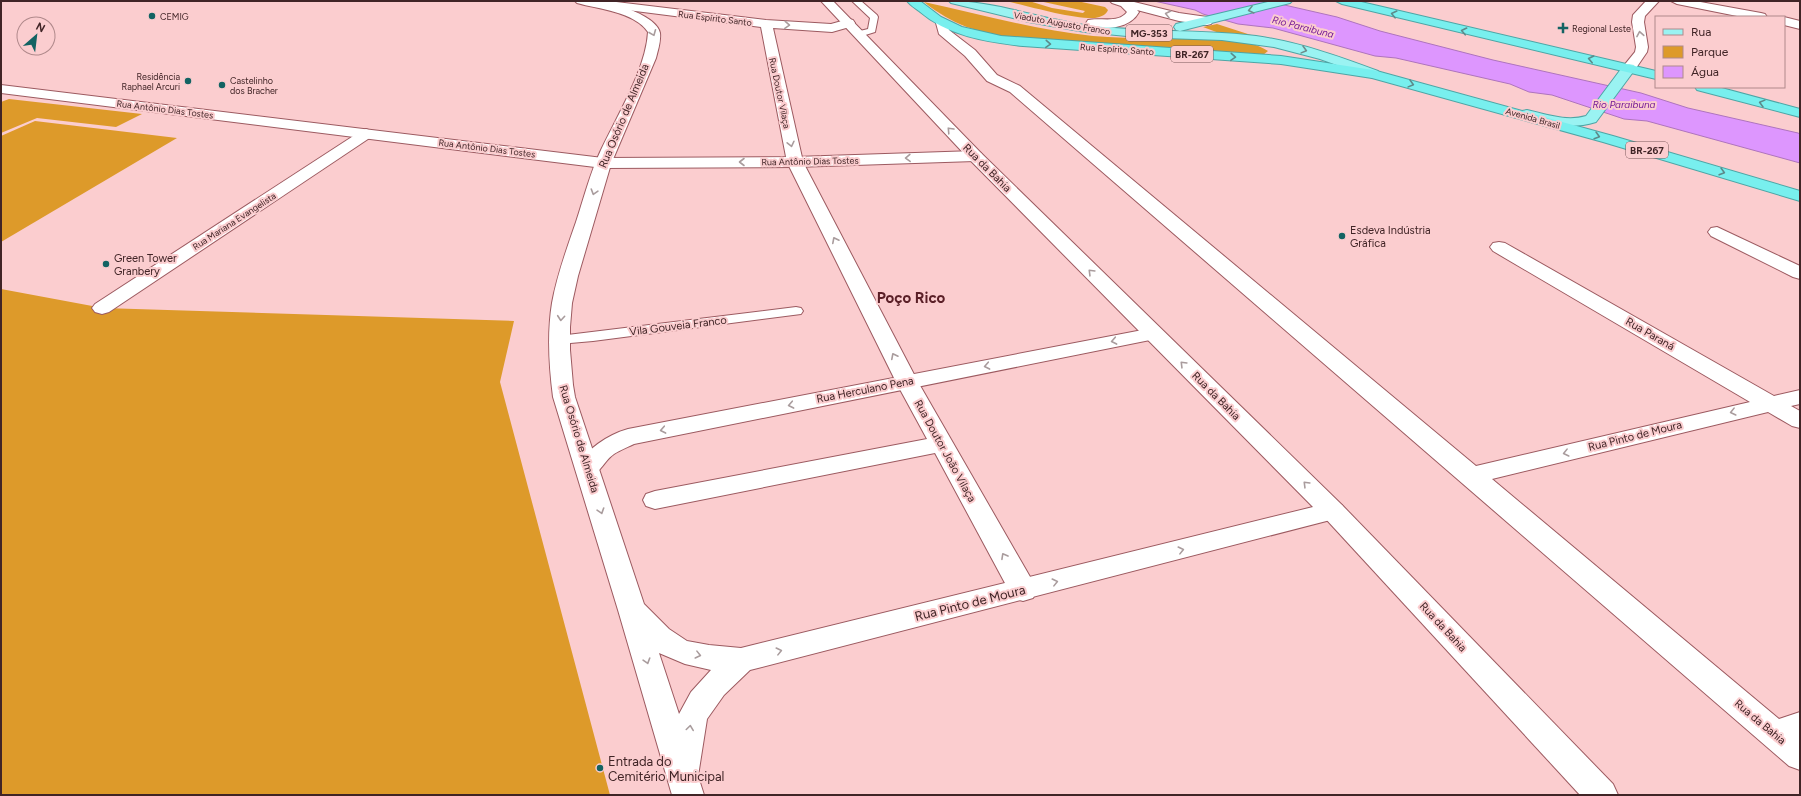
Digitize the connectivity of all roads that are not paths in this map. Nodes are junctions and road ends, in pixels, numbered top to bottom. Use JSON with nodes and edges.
{"nodes":[{"id":1,"x":827,"y":1,"type":"edge"},
{"id":2,"x":856,"y":1,"type":"edge"},
{"id":3,"x":913,"y":1,"type":"edge"},
{"id":4,"x":955,"y":1,"type":"edge"},
{"id":5,"x":985,"y":1,"type":"edge"},
{"id":6,"x":1286,"y":1,"type":"edge"},
{"id":7,"x":1342,"y":1,"type":"edge"},
{"id":8,"x":1653,"y":1,"type":"edge"},
{"id":9,"x":1677,"y":1,"type":"edge"},
{"id":10,"x":588,"y":2,"type":"edge"},
{"id":11,"x":1120,"y":2,"type":"edge"},
{"id":12,"x":1038,"y":16,"type":"junction"},
{"id":13,"x":1756,"y":16,"type":"edge"},
{"id":14,"x":1212,"y":20,"type":"junction"},
{"id":15,"x":939,"y":21,"type":"junction"},
{"id":16,"x":1785,"y":22,"type":"edge"},
{"id":17,"x":1092,"y":23,"type":"junction"},
{"id":18,"x":766,"y":24,"type":"junction"},
{"id":19,"x":1800,"y":24,"type":"edge"},
{"id":20,"x":854,"y":28,"type":"junction"},
{"id":21,"x":1009,"y":41,"type":"junction"},
{"id":22,"x":1266,"y":41,"type":"joint"},
{"id":23,"x":970,"y":53,"type":"junction"},
{"id":24,"x":1626,"y":72,"type":"junction"},
{"id":25,"x":1373,"y":74,"type":"junction"},
{"id":26,"x":1655,"y":75,"type":"edge"},
{"id":27,"x":1706,"y":88,"type":"edge"},
{"id":28,"x":1,"y":89,"type":"edge"},
{"id":29,"x":1492,"y":106,"type":"junction"},
{"id":30,"x":1800,"y":113,"type":"edge"},
{"id":31,"x":366,"y":134,"type":"junction"},
{"id":32,"x":975,"y":156,"type":"junction"},
{"id":33,"x":795,"y":162,"type":"junction"},
{"id":34,"x":603,"y":163,"type":"junction"},
{"id":35,"x":1800,"y":196,"type":"edge"},
{"id":36,"x":1717,"y":232,"type":"dead end"},
{"id":37,"x":1499,"y":247,"type":"dead end"},
{"id":38,"x":1800,"y":273,"type":"edge"},
{"id":39,"x":102,"y":308,"type":"dead end"},
{"id":40,"x":796,"y":311,"type":"dead end"},
{"id":41,"x":1153,"y":334,"type":"junction"},
{"id":42,"x":559,"y":340,"type":"junction"},
{"id":43,"x":907,"y":382,"type":"junction"},
{"id":44,"x":1800,"y":397,"type":"edge"},
{"id":45,"x":1771,"y":403,"type":"junction"},
{"id":46,"x":1800,"y":421,"type":"edge"},
{"id":47,"x":941,"y":444,"type":"junction"},
{"id":48,"x":587,"y":468,"type":"junction"},
{"id":49,"x":1471,"y":476,"type":"junction"},
{"id":50,"x":655,"y":500,"type":"dead end"},
{"id":51,"x":1334,"y":512,"type":"junction"},
{"id":52,"x":1022,"y":590,"type":"junction"},
{"id":53,"x":632,"y":610,"type":"junction"},
{"id":54,"x":741,"y":660,"type":"junction"},
{"id":55,"x":1787,"y":730,"type":"edge"},
{"id":56,"x":1800,"y":756,"type":"edge"},
{"id":57,"x":685,"y":788,"type":"edge"},
{"id":58,"x":1602,"y":795,"type":"edge"}],
"edges":[{"from":1,"to":20,"type":"street","name":"Rua da Bahia"},
{"from":2,"to":20,"type":"lane"},
{"from":3,"to":15,"type":"highway","name":"Rua da Bahia","number":"BR-267"},
{"from":4,"to":12,"type":"main road","name":"Viaduto Augusto Franco","number":"MG-353"},
{"from":5,"to":12,"type":"main road","name":"Viaduto Augusto Franco"},
{"from":6,"to":14,"type":"main road","name":"Viaduto Augusto Franco","one_way":true},
{"from":24,"to":7,"type":"highway","one_way":true},
{"from":24,"to":8,"type":"street","one_way":true},
{"from":9,"to":13,"type":"street"},
{"from":10,"to":18,"type":"street","name":"Rua Espírito Santo"},
{"from":10,"to":34,"type":"street","name":"Rua Osório de Almeida","one_way":true},
{"from":14,"to":11,"type":"street","one_way":true},
{"from":11,"to":17,"type":"street"},
{"from":12,"to":17,"type":"main road","name":"Viaduto Augusto Franco"},
{"from":12,"to":22,"type":"main road","name":"Viaduto Augusto Franco","number":"MG-353"},
{"from":14,"to":17,"type":"main road","name":"Viaduto Augusto Franco"},
{"from":15,"to":21,"type":"highway","name":"Rua Espírito Santo","number":"BR-267"},
{"from":15,"to":23,"type":"street","name":"Rua da Bahia"},
{"from":16,"to":19,"type":"street"},
{"from":18,"to":20,"type":"street","name":"Rua Espírito Santo","one_way":true},
{"from":18,"to":33,"type":"street","name":"Rua Doutor Vilaça","one_way":true},
{"from":32,"to":20,"type":"street","name":"Rua da Bahia","one_way":true},
{"from":21,"to":23,"type":"street"},
{"from":21,"to":25,"type":"highway","name":"Rua Espírito Santo","number":"BR-267","one_way":true},
{"from":22,"to":25,"type":"main road","name":"Avenida Brasil","number":"MG-353","one_way":true},
{"from":23,"to":49,"type":"street","name":"Rua da Bahia"},
{"from":24,"to":26,"type":"highway"},
{"from":24,"to":29,"type":"main road","number":"BR-267"},
{"from":25,"to":29,"type":"highway","name":"Avenida Brasil","number":"BR-267","one_way":true},
{"from":30,"to":27,"type":"highway","one_way":true},
{"from":28,"to":31,"type":"street","name":"Rua Antônio Dias Tostes"},
{"from":29,"to":35,"type":"highway","name":"Avenida Brasil","number":"BR-267","one_way":true},
{"from":31,"to":34,"type":"street","name":"Rua Antônio Dias Tostes"},
{"from":31,"to":39,"type":"street","name":"Rua Mariana Evangelista"},
{"from":32,"to":33,"type":"street","name":"Rua Antônio Dias Tostes","one_way":true},
{"from":41,"to":32,"type":"street","name":"Rua da Bahia","one_way":true},
{"from":33,"to":34,"type":"street","name":"Rua Antônio Dias Tostes","one_way":true},
{"from":43,"to":33,"type":"street","name":"Rua Doutor João Vilaça","one_way":true},
{"from":34,"to":42,"type":"street","name":"Rua Osório de Almeida","one_way":true},
{"from":36,"to":38,"type":"street"},
{"from":37,"to":45,"type":"street","name":"Rua Paraná"},
{"from":40,"to":42,"type":"lane","name":"Vila Gouveia Franco"},
{"from":41,"to":43,"type":"street","name":"Rua Herculano Pena","one_way":true},
{"from":51,"to":41,"type":"street","name":"Rua da Bahia","one_way":true},
{"from":42,"to":48,"type":"street","name":"Rua Osório de Almeida"},
{"from":43,"to":47,"type":"street","name":"Rua Doutor João Vilaça"},
{"from":43,"to":48,"type":"street","name":"Rua Herculano Pena","one_way":true},
{"from":44,"to":45,"type":"street","name":"Rua Pinto de Moura"},
{"from":45,"to":46,"type":"street","name":"Rua Paraná"},
{"from":45,"to":49,"type":"street","name":"Rua Pinto de Moura","one_way":true},
{"from":47,"to":50,"type":"street"},
{"from":52,"to":47,"type":"street","name":"Rua Doutor João Vilaça","one_way":true},
{"from":48,"to":53,"type":"street","name":"Rua Osório de Almeida","one_way":true},
{"from":49,"to":55,"type":"street","name":"Rua da Bahia"},
{"from":52,"to":51,"type":"street","name":"Rua Pinto de Moura","one_way":true},
{"from":51,"to":58,"type":"street","name":"Rua da Bahia"},
{"from":54,"to":52,"type":"street","name":"Rua Pinto de Moura","one_way":true},
{"from":53,"to":54,"type":"street","one_way":true},
{"from":53,"to":57,"type":"street","name":"Rua Osório de Almeida","one_way":true},
{"from":57,"to":54,"type":"street","name":"Rua Pinto de Moura","one_way":true},
{"from":55,"to":56,"type":"street","name":"Rua da Bahia"}]}
